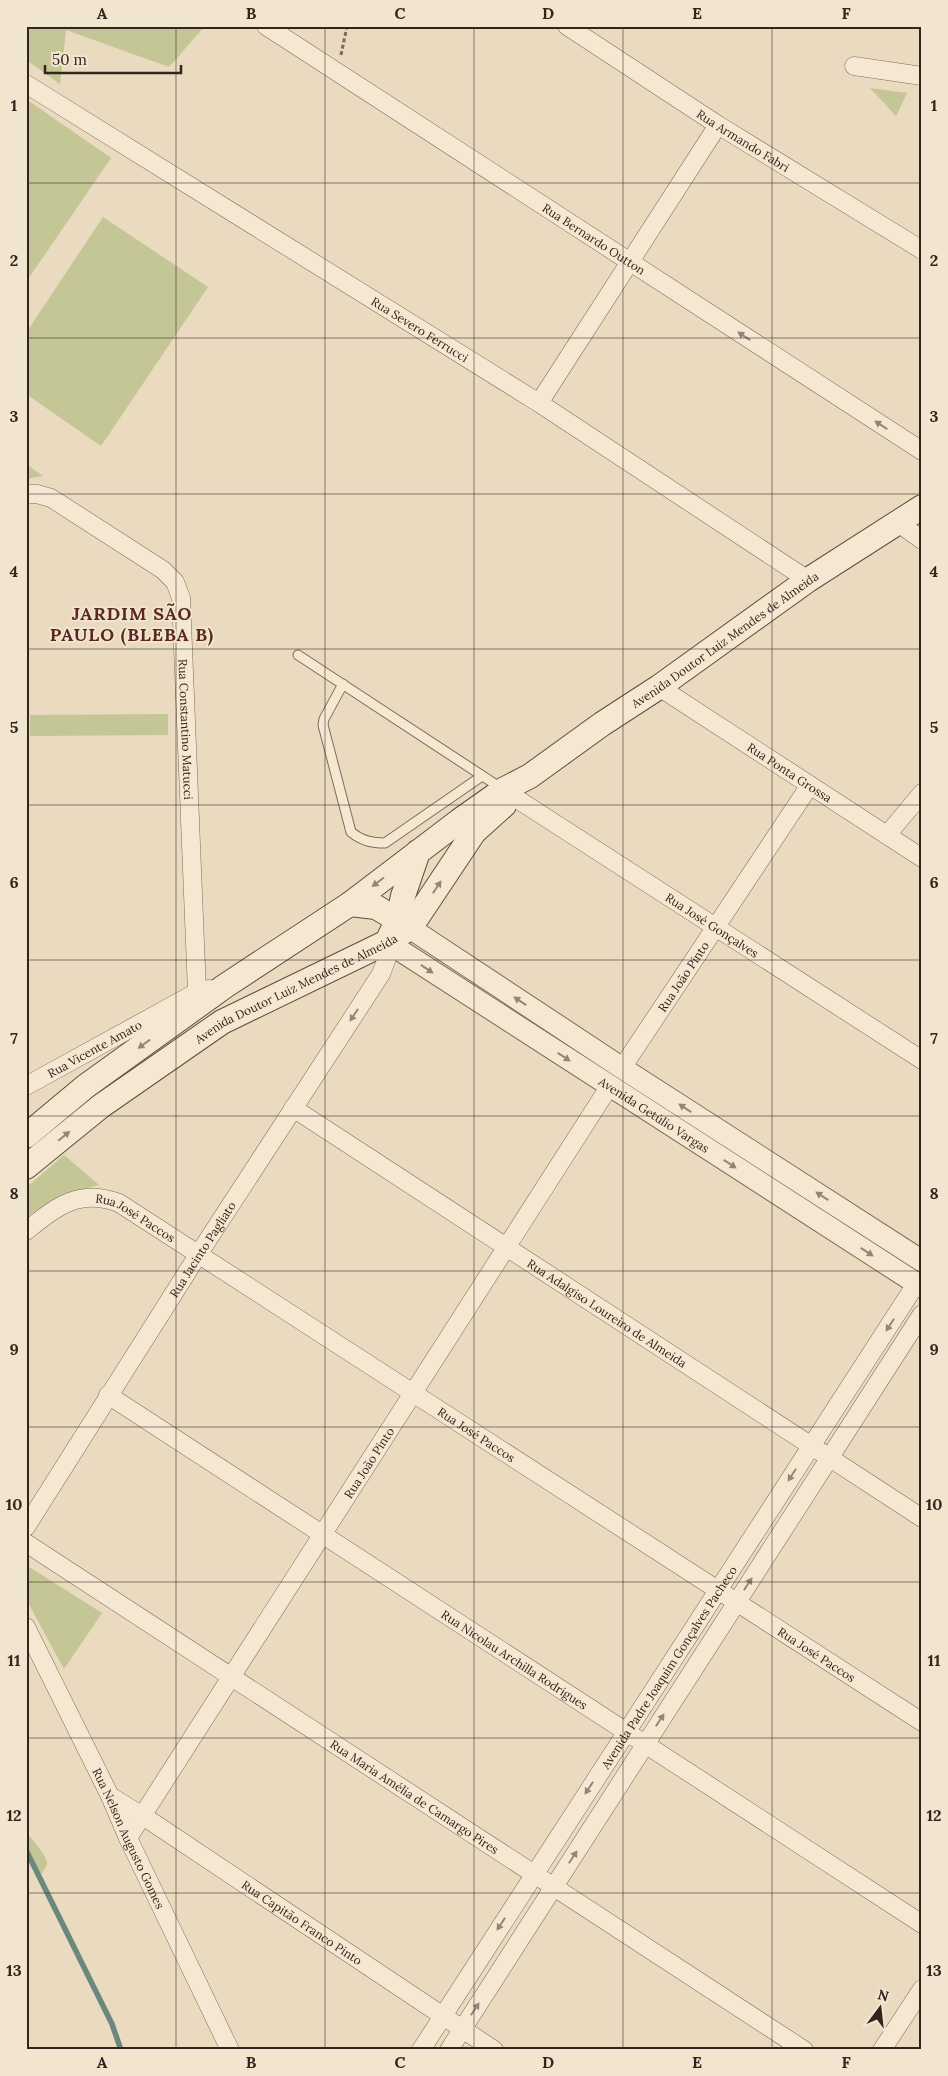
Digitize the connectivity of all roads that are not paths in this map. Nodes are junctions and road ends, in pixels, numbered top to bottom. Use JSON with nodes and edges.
{"nodes":[{"id":1,"x":266,"y":26,"type":"edge"},
{"id":2,"x":567,"y":26,"type":"edge"},
{"id":3,"x":854,"y":66,"type":"dead end"},
{"id":4,"x":922,"y":76,"type":"edge"},
{"id":5,"x":26,"y":84,"type":"edge"},
{"id":6,"x":718,"y":125,"type":"junction"},
{"id":7,"x":922,"y":250,"type":"edge"},
{"id":8,"x":630,"y":262,"type":"junction"},
{"id":9,"x":539,"y":403,"type":"junction"},
{"id":10,"x":922,"y":451,"type":"edge"},
{"id":11,"x":26,"y":494,"type":"edge"},
{"id":12,"x":922,"y":507,"type":"edge"},
{"id":13,"x":898,"y":522,"type":"junction"},
{"id":14,"x":922,"y":540,"type":"edge"},
{"id":15,"x":808,"y":580,"type":"junction"},
{"id":16,"x":298,"y":655,"type":"dead end"},
{"id":17,"x":343,"y":684,"type":"junction"},
{"id":18,"x":659,"y":687,"type":"junction"},
{"id":19,"x":482,"y":776,"type":"junction"},
{"id":20,"x":810,"y":785,"type":"junction"},
{"id":21,"x":922,"y":792,"type":"edge"},
{"id":22,"x":508,"y":793,"type":"junction"},
{"id":23,"x":887,"y":835,"type":"junction"},
{"id":24,"x":418,"y":852,"type":"junction"},
{"id":25,"x":922,"y":858,"type":"edge"},
{"id":26,"x":350,"y":904,"type":"junction"},
{"id":27,"x":404,"y":923,"type":"junction"},
{"id":28,"x":716,"y":927,"type":"junction"},
{"id":29,"x":387,"y":942,"type":"junction"},
{"id":30,"x":362,"y":954,"type":"junction"},
{"id":31,"x":382,"y":974,"type":"junction"},
{"id":32,"x":225,"y":986,"type":"junction"},
{"id":33,"x":197,"y":992,"type":"junction"},
{"id":34,"x":165,"y":1019,"type":"junction"},
{"id":35,"x":922,"y":1060,"type":"edge"},
{"id":36,"x":622,"y":1068,"type":"junction"},
{"id":37,"x":26,"y":1086,"type":"edge"},
{"id":38,"x":610,"y":1087,"type":"junction"},
{"id":39,"x":293,"y":1108,"type":"junction"},
{"id":40,"x":26,"y":1136,"type":"edge"},
{"id":41,"x":26,"y":1166,"type":"edge"},
{"id":42,"x":26,"y":1231,"type":"edge"},
{"id":43,"x":507,"y":1247,"type":"junction"},
{"id":44,"x":198,"y":1255,"type":"junction"},
{"id":45,"x":922,"y":1261,"type":"edge"},
{"id":46,"x":920,"y":1282,"type":"edge"},
{"id":47,"x":922,"y":1314,"type":"edge"},
{"id":48,"x":413,"y":1392,"type":"junction"},
{"id":49,"x":108,"y":1395,"type":"junction"},
{"id":50,"x":811,"y":1447,"type":"junction"},
{"id":51,"x":828,"y":1459,"type":"junction"},
{"id":52,"x":922,"y":1518,"type":"edge"},
{"id":53,"x":26,"y":1527,"type":"edge"},
{"id":54,"x":322,"y":1534,"type":"junction"},
{"id":55,"x":26,"y":1543,"type":"edge"},
{"id":56,"x":717,"y":1590,"type":"junction"},
{"id":57,"x":736,"y":1603,"type":"junction"},
{"id":58,"x":26,"y":1627,"type":"edge"},
{"id":59,"x":231,"y":1677,"type":"junction"},
{"id":60,"x":922,"y":1722,"type":"edge"},
{"id":61,"x":625,"y":1732,"type":"junction"},
{"id":62,"x":645,"y":1744,"type":"junction"},
{"id":63,"x":110,"y":1796,"type":"junction"},
{"id":64,"x":142,"y":1815,"type":"junction"},
{"id":65,"x":128,"y":1838,"type":"junction"},
{"id":66,"x":533,"y":1874,"type":"junction"},
{"id":67,"x":554,"y":1887,"type":"junction"},
{"id":68,"x":922,"y":1924,"type":"edge"},
{"id":69,"x":922,"y":1989,"type":"edge"},
{"id":70,"x":442,"y":2016,"type":"junction"},
{"id":71,"x":462,"y":2029,"type":"junction"},
{"id":72,"x":230,"y":2050,"type":"edge"},
{"id":73,"x":421,"y":2050,"type":"edge"},
{"id":74,"x":449,"y":2050,"type":"edge"},
{"id":75,"x":494,"y":2050,"type":"edge"},
{"id":76,"x":804,"y":2050,"type":"edge"},
{"id":77,"x":882,"y":2050,"type":"edge"}],
"edges":[{"from":1,"to":8,"type":"street","name":"Rua Bernardo Outton"},
{"from":2,"to":6,"type":"street","name":"Rua Armando Fabri"},
{"from":3,"to":4,"type":"street"},
{"from":5,"to":9,"type":"street","name":"Rua Severo Ferrucci"},
{"from":6,"to":7,"type":"street","name":"Rua Armando Fabri"},
{"from":6,"to":8,"type":"street"},
{"from":8,"to":9,"type":"street"},
{"from":10,"to":8,"type":"street","name":"Rua Bernardo Outton","one_way":true},
{"from":9,"to":15,"type":"street","name":"Rua Severo Ferrucci"},
{"from":11,"to":33,"type":"street","name":"Rua Constantino Matucci"},
{"from":12,"to":13,"type":"main road","name":"Avenida Doutor Luiz Mendes de Almeida"},
{"from":13,"to":14,"type":"street"},
{"from":13,"to":15,"type":"main road","name":"Avenida Doutor Luiz Mendes de Almeida"},
{"from":15,"to":18,"type":"main road","name":"Avenida Doutor Luiz Mendes de Almeida"},
{"from":16,"to":17,"type":"lane"},
{"from":17,"to":19,"type":"lane"},
{"from":17,"to":19,"type":"lane"},
{"from":18,"to":20,"type":"street","name":"Rua Ponta Grossa"},
{"from":18,"to":22,"type":"main road","name":"Avenida Doutor Luiz Mendes de Almeida"},
{"from":19,"to":22,"type":"lane"},
{"from":20,"to":23,"type":"street","name":"Rua Ponta Grossa"},
{"from":20,"to":28,"type":"street","name":"Rua João Pinto"},
{"from":21,"to":23,"type":"street"},
{"from":22,"to":24,"type":"main road","name":"Avenida Doutor Luiz Mendes de Almeida"},
{"from":27,"to":22,"type":"main road","name":"Avenida Doutor Luiz Mendes de Almeida","one_way":true},
{"from":22,"to":28,"type":"street","name":"Rua José Gonçalves"},
{"from":23,"to":25,"type":"street","name":"Rua Ponta Grossa"},
{"from":24,"to":26,"type":"main road","name":"Avenida Doutor Luiz Mendes de Almeida","one_way":true},
{"from":24,"to":27,"type":"main road"},
{"from":26,"to":27,"type":"main road"},
{"from":26,"to":32,"type":"main road","name":"Avenida Doutor Luiz Mendes de Almeida"},
{"from":27,"to":29,"type":"main road","name":"Avenida Doutor Luiz Mendes de Almeida"},
{"from":36,"to":27,"type":"street","name":"Avenida Getúlio Vargas","one_way":true},
{"from":28,"to":35,"type":"street","name":"Rua José Gonçalves"},
{"from":28,"to":36,"type":"street","name":"Rua João Pinto"},
{"from":29,"to":30,"type":"main road","name":"Avenida Doutor Luiz Mendes de Almeida"},
{"from":29,"to":31,"type":"street","name":"Rua Jacinto Pagliato"},
{"from":29,"to":38,"type":"street","name":"Avenida Getúlio Vargas","one_way":true},
{"from":30,"to":31,"type":"street"},
{"from":41,"to":30,"type":"main road","name":"Avenida Doutor Luiz Mendes de Almeida","one_way":true},
{"from":31,"to":39,"type":"street","name":"Rua Jacinto Pagliato","one_way":true},
{"from":32,"to":33,"type":"street","name":"Rua Vicente Amato"},
{"from":32,"to":34,"type":"main road","name":"Avenida Doutor Luiz Mendes de Almeida"},
{"from":33,"to":34,"type":"street","name":"Rua Vicente Amato"},
{"from":34,"to":37,"type":"street","name":"Rua Vicente Amato"},
{"from":34,"to":40,"type":"main road","name":"Avenida Doutor Luiz Mendes de Almeida","one_way":true},
{"from":36,"to":38,"type":"street"},
{"from":45,"to":36,"type":"street","name":"Avenida Getúlio Vargas","one_way":true},
{"from":38,"to":43,"type":"street","name":"Rua João Pinto"},
{"from":38,"to":46,"type":"street","name":"Avenida Getúlio Vargas","one_way":true},
{"from":39,"to":43,"type":"street","name":"Rua Adalgiso Loureiro de Almeida"},
{"from":39,"to":44,"type":"street","name":"Rua Jacinto Pagliato"},
{"from":42,"to":44,"type":"street","name":"Rua José Paccos"},
{"from":43,"to":48,"type":"street","name":"Rua João Pinto"},
{"from":43,"to":50,"type":"street","name":"Rua Adalgiso Loureiro de Almeida"},
{"from":44,"to":48,"type":"street","name":"Rua José Paccos"},
{"from":44,"to":49,"type":"street","name":"Rua Jacinto Pagliato"},
{"from":46,"to":50,"type":"street","name":"Avenida Padre Joaquim Gonçalves Pacheco","one_way":true},
{"from":47,"to":51,"type":"street","name":"Avenida Padre Joaquim Gonçalves Pacheco"},
{"from":48,"to":54,"type":"street","name":"Rua João Pinto"},
{"from":48,"to":56,"type":"street","name":"Rua José Paccos"},
{"from":49,"to":53,"type":"street","name":"Rua Jacinto Pagliato"},
{"from":49,"to":54,"type":"street","name":"Rua Nicolau Archilla Rodrigues"},
{"from":50,"to":51,"type":"street","name":"Rua Adalgiso Loureiro de Almeida"},
{"from":50,"to":56,"type":"street","name":"Avenida Padre Joaquim Gonçalves Pacheco","one_way":true},
{"from":51,"to":52,"type":"street","name":"Rua Adalgiso Loureiro de Almeida"},
{"from":57,"to":51,"type":"street","name":"Avenida Padre Joaquim Gonçalves Pacheco","one_way":true},
{"from":54,"to":59,"type":"street","name":"Rua João Pinto"},
{"from":54,"to":61,"type":"street","name":"Rua Nicolau Archilla Rodrigues"},
{"from":55,"to":59,"type":"street","name":"Rua Maria Amélia de Camargo Pires"},
{"from":56,"to":57,"type":"street","name":"Rua José Paccos"},
{"from":56,"to":61,"type":"street","name":"Avenida Padre Joaquim Gonçalves Pacheco"},
{"from":57,"to":60,"type":"street","name":"Rua José Paccos"},
{"from":62,"to":57,"type":"street","name":"Avenida Padre Joaquim Gonçalves Pacheco","one_way":true},
{"from":58,"to":63,"type":"street","name":"Rua Nelson Augusto Gomes"},
{"from":59,"to":64,"type":"street","name":"Rua João Pinto"},
{"from":59,"to":66,"type":"street","name":"Rua Maria Amélia de Camargo Pires"},
{"from":61,"to":62,"type":"street","name":"Rua Nicolau Archilla Rodrigues"},
{"from":61,"to":66,"type":"street","name":"Avenida Padre Joaquim Gonçalves Pacheco","one_way":true},
{"from":67,"to":62,"type":"street","name":"Avenida Padre Joaquim Gonçalves Pacheco","one_way":true},
{"from":62,"to":68,"type":"street","name":"Rua Nicolau Archilla Rodrigues"},
{"from":63,"to":64,"type":"street","name":"Rua Capitão Franco Pinto"},
{"from":63,"to":65,"type":"street","name":"Rua Nelson Augusto Gomes"},
{"from":64,"to":65,"type":"street","name":"Rua João Pinto"},
{"from":64,"to":70,"type":"street","name":"Rua Capitão Franco Pinto"},
{"from":65,"to":72,"type":"street","name":"Rua Nelson Augusto Gomes"},
{"from":66,"to":67,"type":"street","name":"Rua Maria Amélia de Camargo Pires"},
{"from":66,"to":70,"type":"street","name":"Avenida Padre Joaquim Gonçalves Pacheco","one_way":true},
{"from":71,"to":67,"type":"street","name":"Avenida Padre Joaquim Gonçalves Pacheco","one_way":true},
{"from":67,"to":76,"type":"street","name":"Rua Maria Amélia de Camargo Pires"},
{"from":69,"to":77,"type":"street"},
{"from":70,"to":71,"type":"street","name":"Rua Capitão Franco Pinto"},
{"from":70,"to":73,"type":"street","name":"Avenida Padre Joaquim Gonçalves Pacheco"},
{"from":71,"to":74,"type":"street","name":"Avenida Padre Joaquim Gonçalves Pacheco"},
{"from":71,"to":75,"type":"street","name":"Rua Capitão Franco Pinto"}]}
